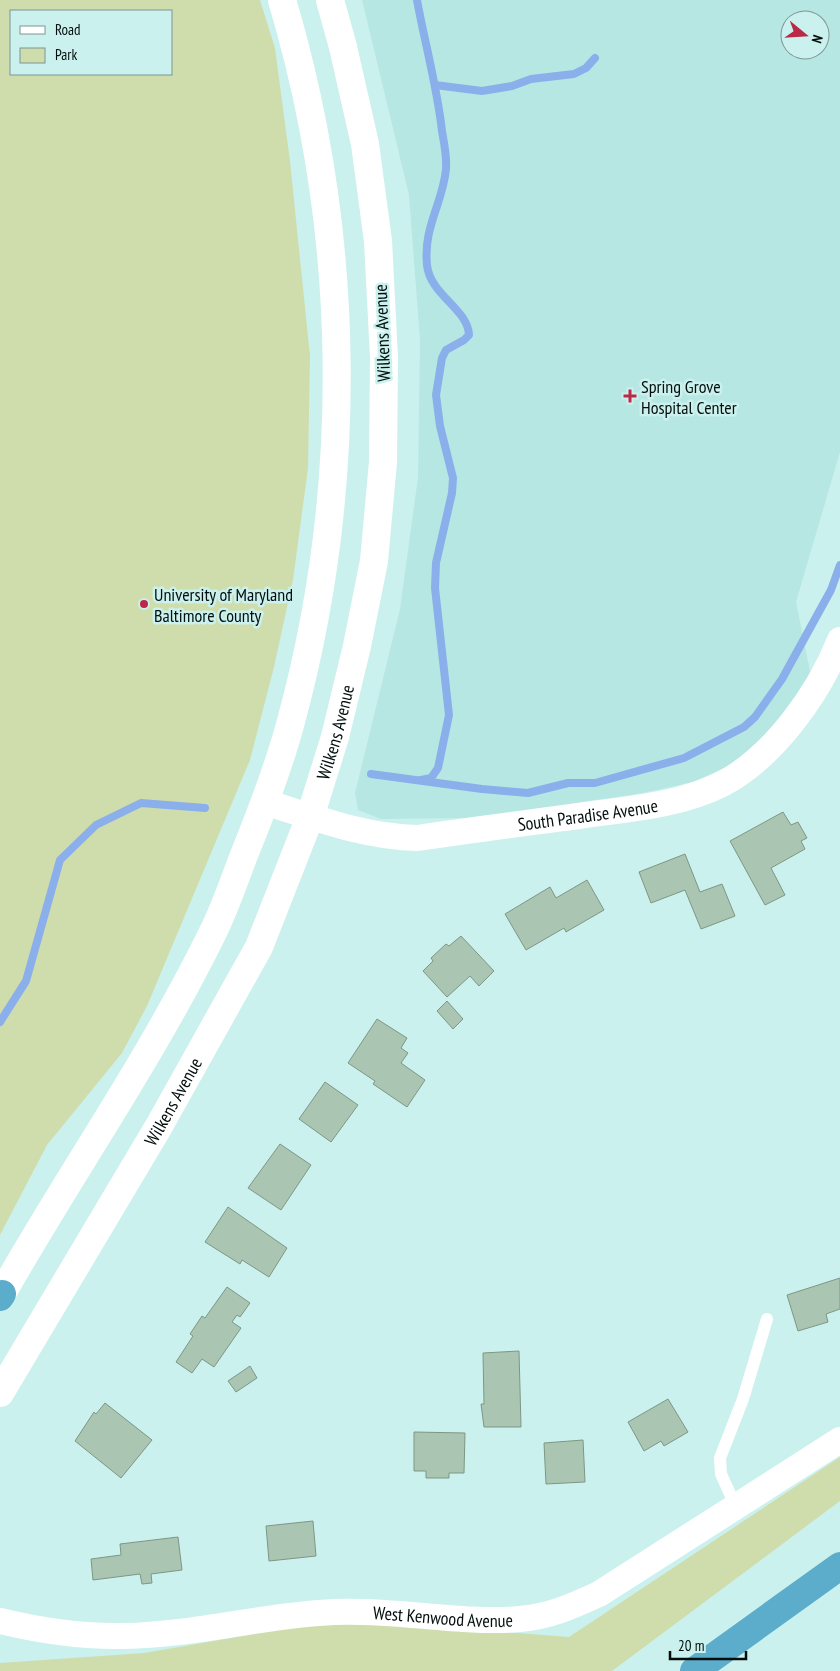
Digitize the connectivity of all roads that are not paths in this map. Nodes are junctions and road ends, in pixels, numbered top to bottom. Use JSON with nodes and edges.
{"nodes":[{"id":1,"x":282,"y":0,"type":"edge"},
{"id":2,"x":330,"y":0,"type":"edge"},
{"id":3,"x":840,"y":640,"type":"edge"},
{"id":4,"x":265,"y":802,"type":"junction"},
{"id":5,"x":310,"y":817,"type":"junction"},
{"id":6,"x":1,"y":1296,"type":"edge"},
{"id":7,"x":767,"y":1319,"type":"dead end"},
{"id":8,"x":0,"y":1392,"type":"edge"},
{"id":9,"x":840,"y":1440,"type":"edge"},
{"id":10,"x":736,"y":1507,"type":"junction"},
{"id":11,"x":840,"y":1566,"type":"edge"},
{"id":12,"x":0,"y":1621,"type":"edge"},
{"id":13,"x":694,"y":1671,"type":"edge"}],
"edges":[{"from":1,"to":4,"type":"main road"},
{"from":2,"to":5,"type":"main road","name":"Wilkens Avenue"},
{"from":3,"to":5,"type":"street","name":"South Paradise Avenue"},
{"from":4,"to":5,"type":"street","name":"South Paradise Avenue"},
{"from":4,"to":6,"type":"main road"},
{"from":5,"to":8,"type":"main road","name":"Wilkens Avenue"},
{"from":7,"to":10,"type":"lane"},
{"from":9,"to":10,"type":"street","name":"West Kenwood Avenue"},
{"from":10,"to":12,"type":"street","name":"West Kenwood Avenue"},
{"from":11,"to":13,"type":"highway"}]}
